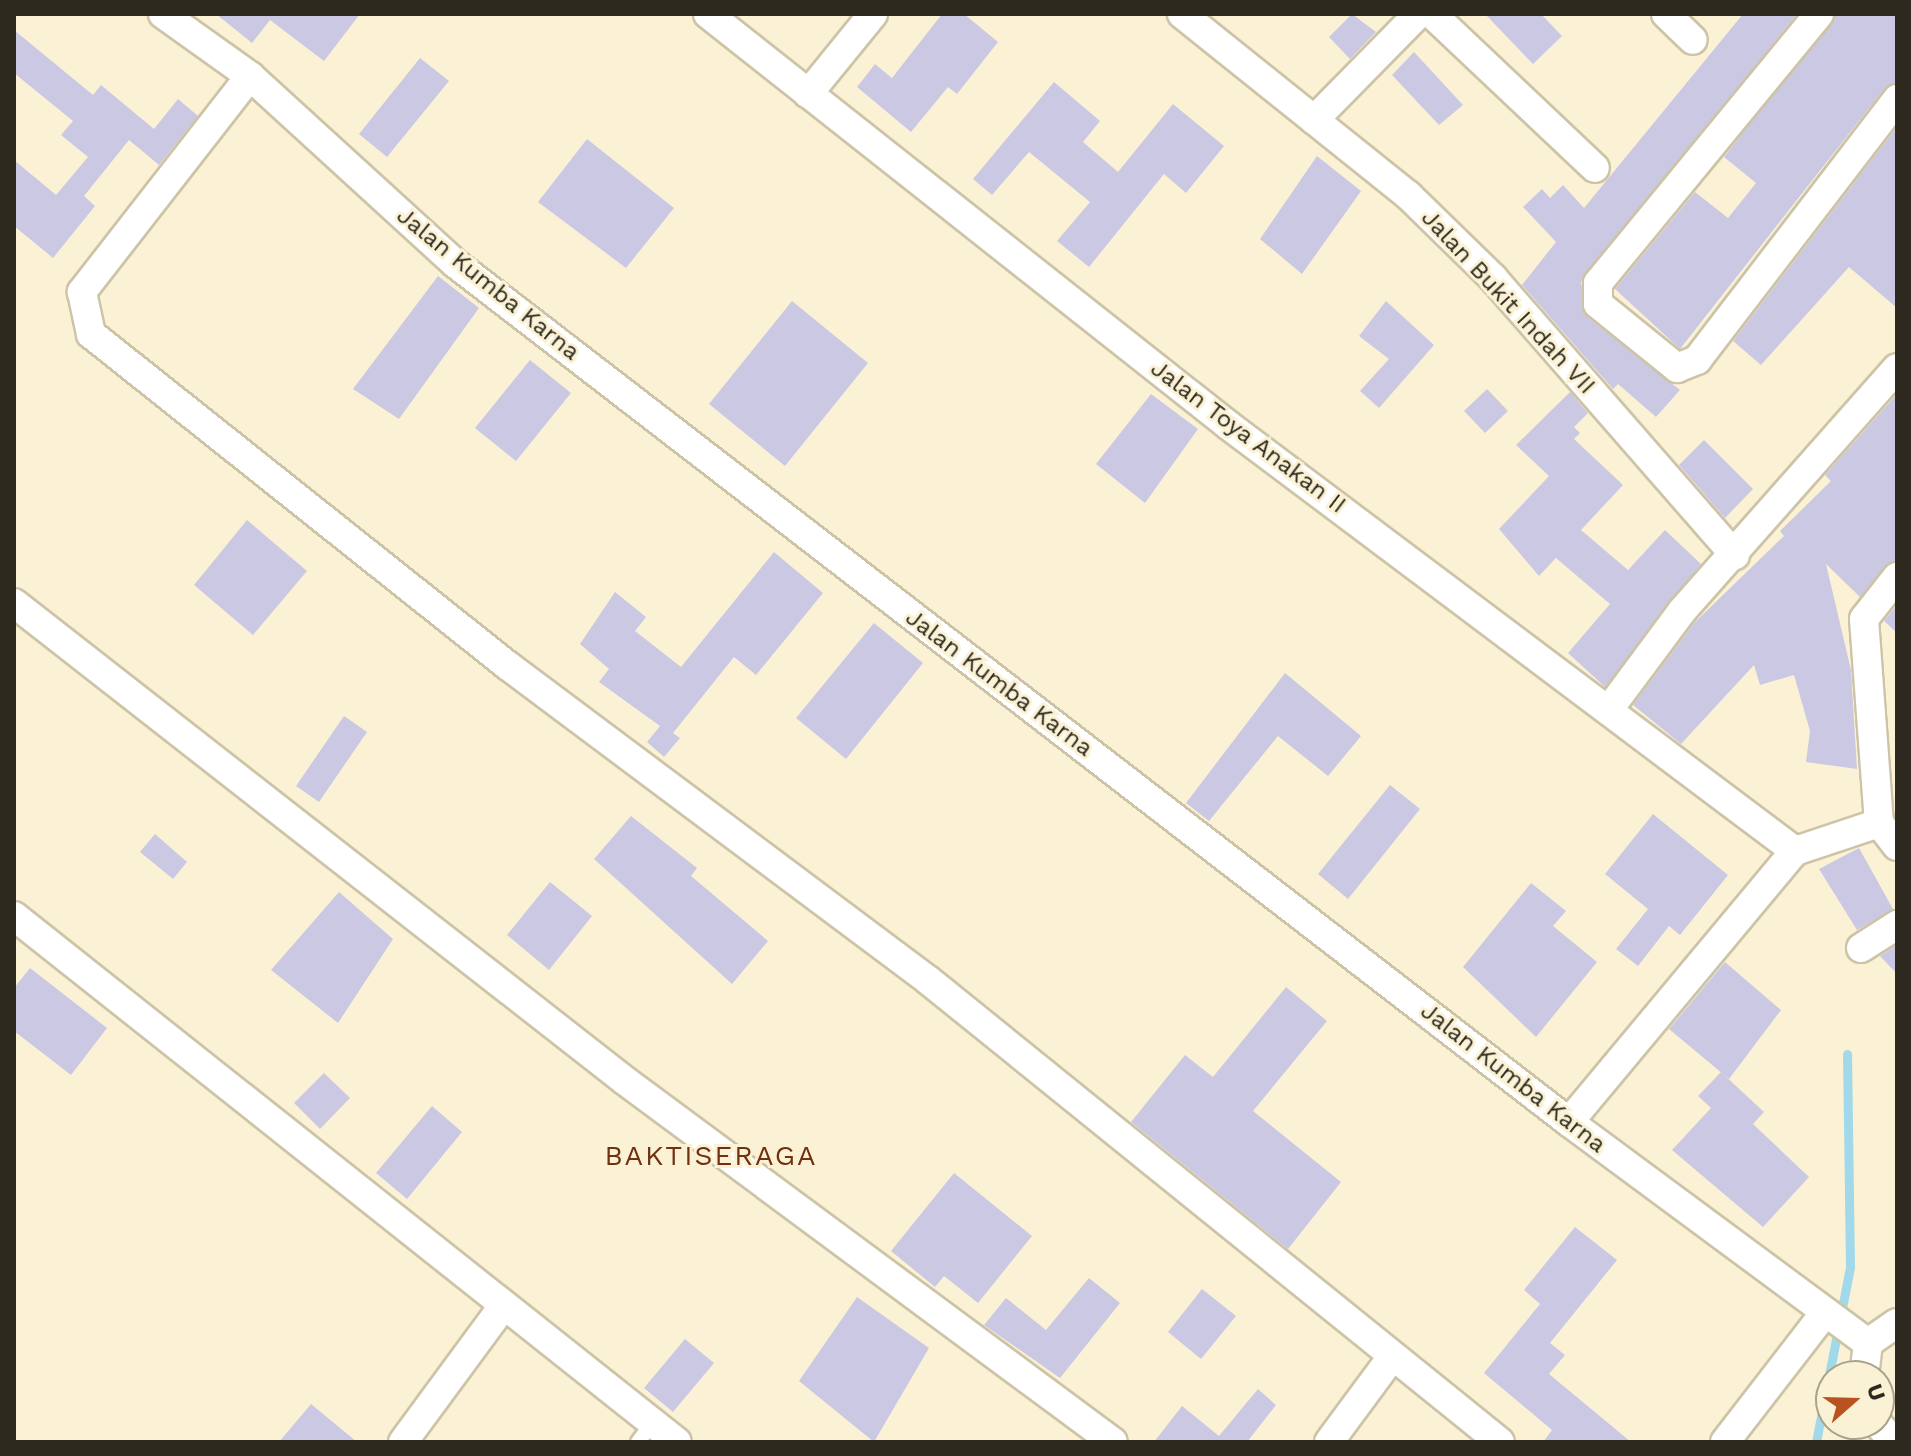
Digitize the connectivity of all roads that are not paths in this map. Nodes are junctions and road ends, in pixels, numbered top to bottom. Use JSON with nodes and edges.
{"nodes":[{"id":1,"x":163,"y":14,"type":"edge"},
{"id":2,"x":708,"y":14,"type":"edge"},
{"id":3,"x":873,"y":14,"type":"edge"},
{"id":4,"x":1182,"y":14,"type":"edge"},
{"id":5,"x":1418,"y":14,"type":"edge"},
{"id":6,"x":1432,"y":14,"type":"edge"},
{"id":7,"x":1666,"y":14,"type":"edge"},
{"id":8,"x":1819,"y":14,"type":"edge"},
{"id":9,"x":1693,"y":40,"type":"dead end"},
{"id":10,"x":250,"y":76,"type":"junction"},
{"id":11,"x":808,"y":94,"type":"junction"},
{"id":12,"x":1896,"y":102,"type":"edge"},
{"id":13,"x":1314,"y":120,"type":"junction"},
{"id":14,"x":1595,"y":168,"type":"dead end"},
{"id":15,"x":1897,"y":368,"type":"edge"},
{"id":16,"x":1735,"y":555,"type":"junction"},
{"id":17,"x":1897,"y":577,"type":"edge"},
{"id":18,"x":14,"y":603,"type":"edge"},
{"id":19,"x":1610,"y":708,"type":"junction"},
{"id":20,"x":1887,"y":748,"type":"edge"},
{"id":21,"x":1879,"y":823,"type":"junction"},
{"id":22,"x":1897,"y":846,"type":"edge"},
{"id":23,"x":1795,"y":851,"type":"junction"},
{"id":24,"x":14,"y":916,"type":"edge"},
{"id":25,"x":1897,"y":925,"type":"edge"},
{"id":26,"x":1861,"y":948,"type":"dead end"},
{"id":27,"x":1569,"y":1122,"type":"junction"},
{"id":28,"x":504,"y":1305,"type":"junction"},
{"id":29,"x":1824,"y":1316,"type":"junction"},
{"id":30,"x":1897,"y":1323,"type":"edge"},
{"id":31,"x":1859,"y":1337,"type":"junction"},
{"id":32,"x":1392,"y":1357,"type":"junction"},
{"id":33,"x":1862,"y":1360,"type":"edge"},
{"id":34,"x":645,"y":1432,"type":"edge"},
{"id":35,"x":403,"y":1442,"type":"edge"},
{"id":36,"x":677,"y":1442,"type":"edge"},
{"id":37,"x":1113,"y":1442,"type":"edge"},
{"id":38,"x":1329,"y":1442,"type":"edge"},
{"id":39,"x":1500,"y":1442,"type":"edge"},
{"id":40,"x":1725,"y":1442,"type":"edge"}],
"edges":[{"from":1,"to":10,"type":"street","name":"Jalan Kumba Karna"},
{"from":2,"to":11,"type":"street","name":"Jalan Toya Anakan II"},
{"from":3,"to":11,"type":"street"},
{"from":4,"to":13,"type":"street","name":"Jalan Bukit Indah VII"},
{"from":5,"to":13,"type":"street"},
{"from":6,"to":14,"type":"street"},
{"from":7,"to":9,"type":"street"},
{"from":8,"to":12,"type":"street"},
{"from":10,"to":27,"type":"street","name":"Jalan Kumba Karna"},
{"from":10,"to":32,"type":"street"},
{"from":11,"to":19,"type":"street","name":"Jalan Toya Anakan II"},
{"from":13,"to":16,"type":"street","name":"Jalan Bukit Indah VII"},
{"from":15,"to":16,"type":"street"},
{"from":16,"to":19,"type":"street"},
{"from":17,"to":20,"type":"street"},
{"from":18,"to":37,"type":"street"},
{"from":19,"to":23,"type":"street","name":"Jalan Toya Anakan II"},
{"from":20,"to":21,"type":"street"},
{"from":21,"to":22,"type":"street"},
{"from":21,"to":23,"type":"street"},
{"from":23,"to":27,"type":"street"},
{"from":24,"to":28,"type":"street"},
{"from":25,"to":26,"type":"street"},
{"from":27,"to":29,"type":"street","name":"Jalan Kumba Karna"},
{"from":28,"to":34,"type":"street"},
{"from":28,"to":35,"type":"street"},
{"from":29,"to":31,"type":"street","name":"Jalan Kumba Karna"},
{"from":29,"to":40,"type":"street"},
{"from":30,"to":31,"type":"street"},
{"from":31,"to":33,"type":"street"},
{"from":32,"to":38,"type":"street"},
{"from":32,"to":39,"type":"street"},
{"from":34,"to":36,"type":"street"}]}
